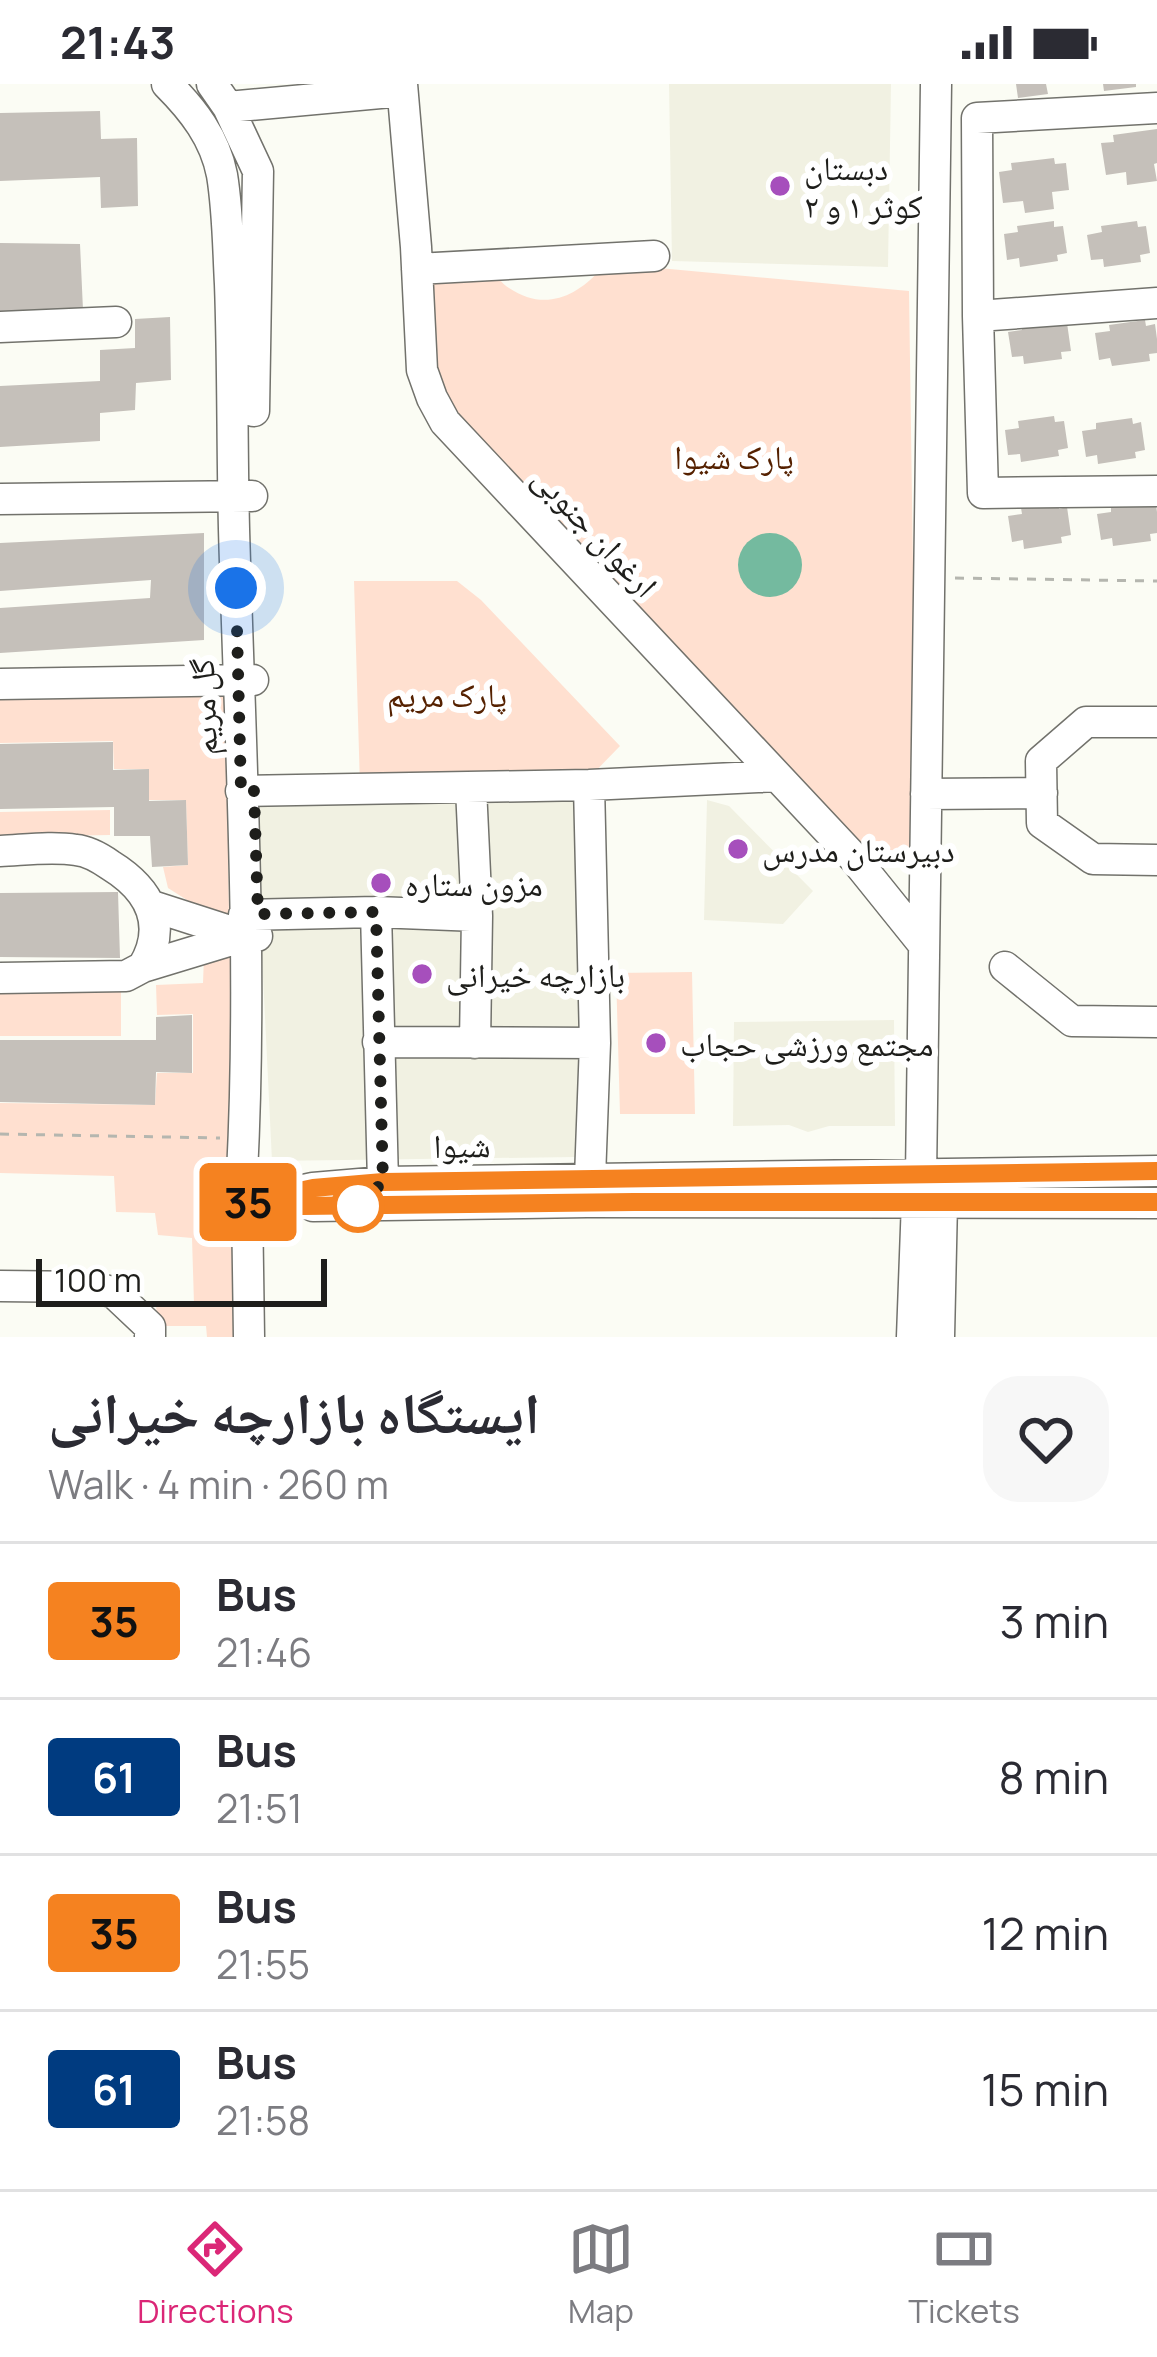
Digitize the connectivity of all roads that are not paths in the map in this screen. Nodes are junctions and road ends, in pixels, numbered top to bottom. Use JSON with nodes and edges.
{"nodes":[{"id":1,"x":167,"y":84,"type":"edge"},
{"id":2,"x":936,"y":84,"type":"edge"},
{"id":3,"x":402,"y":88,"type":"edge"},
{"id":4,"x":220,"y":96,"type":"edge"},
{"id":5,"x":1157,"y":108,"type":"edge"},
{"id":6,"x":654,"y":256,"type":"dead end"},
{"id":7,"x":417,"y":269,"type":"junction"},
{"id":8,"x":1157,"y":304,"type":"edge"},
{"id":9,"x":978,"y":316,"type":"junction"},
{"id":10,"x":116,"y":322,"type":"dead end"},
{"id":11,"x":0,"y":327,"type":"edge"},
{"id":12,"x":1157,"y":491,"type":"edge"},
{"id":13,"x":243,"y":496,"type":"junction"},
{"id":14,"x":0,"y":499,"type":"edge"},
{"id":15,"x":246,"y":681,"type":"junction"},
{"id":16,"x":0,"y":684,"type":"edge"},
{"id":17,"x":1157,"y":722,"type":"edge"},
{"id":18,"x":776,"y":776,"type":"junction"},
{"id":19,"x":589,"y":785,"type":"junction"},
{"id":20,"x":471,"y":788,"type":"junction"},
{"id":21,"x":248,"y":791,"type":"junction"},
{"id":22,"x":1042,"y":793,"type":"junction"},
{"id":23,"x":926,"y":794,"type":"junction"},
{"id":24,"x":0,"y":850,"type":"edge"},
{"id":25,"x":854,"y":858,"type":"junction"},
{"id":26,"x":1157,"y":860,"type":"edge"},
{"id":27,"x":925,"y":863,"type":"junction"},
{"id":28,"x":152,"y":906,"type":"junction"},
{"id":29,"x":376,"y":912,"type":"junction"},
{"id":30,"x":477,"y":916,"type":"junction"},
{"id":31,"x":251,"y":925,"type":"junction"},
{"id":32,"x":924,"y":945,"type":"junction"},
{"id":33,"x":143,"y":967,"type":"junction"},
{"id":34,"x":1005,"y":967,"type":"dead end"},
{"id":35,"x":0,"y":978,"type":"edge"},
{"id":36,"x":1157,"y":1022,"type":"edge"},
{"id":37,"x":378,"y":1042,"type":"junction"},
{"id":38,"x":475,"y":1043,"type":"junction"},
{"id":39,"x":595,"y":1043,"type":"junction"},
{"id":40,"x":1157,"y":1171,"type":"edge"},
{"id":41,"x":590,"y":1178,"type":"junction"},
{"id":42,"x":383,"y":1182,"type":"junction"},
{"id":43,"x":777,"y":1189,"type":"junction"},
{"id":44,"x":927,"y":1193,"type":"junction"},
{"id":45,"x":248,"y":1202,"type":"junction"},
{"id":46,"x":1157,"y":1202,"type":"edge"},
{"id":47,"x":0,"y":1286,"type":"edge"},
{"id":48,"x":150,"y":1337,"type":"edge"},
{"id":49,"x":249,"y":1337,"type":"edge"},
{"id":50,"x":911,"y":1337,"type":"edge"},
{"id":51,"x":939,"y":1337,"type":"edge"}],
"edges":[{"from":1,"to":13,"type":"street","name":"گل مریم"},
{"from":2,"to":23,"type":"street"},
{"from":3,"to":4,"type":"street"},
{"from":3,"to":7,"type":"street","name":"ارغوان جنوبی"},
{"from":4,"to":13,"type":"street","name":"گل مریم"},
{"from":5,"to":9,"type":"street"},
{"from":6,"to":7,"type":"street"},
{"from":7,"to":18,"type":"street","name":"ارغوان جنوبی"},
{"from":8,"to":9,"type":"street"},
{"from":9,"to":12,"type":"street"},
{"from":10,"to":11,"type":"street"},
{"from":13,"to":14,"type":"street"},
{"from":13,"to":15,"type":"street","name":"گل مریم"},
{"from":15,"to":16,"type":"street"},
{"from":15,"to":21,"type":"street","name":"گل مریم"},
{"from":17,"to":22,"type":"street"},
{"from":18,"to":19,"type":"street"},
{"from":18,"to":25,"type":"street","name":"ارغوان جنوبی"},
{"from":19,"to":20,"type":"street"},
{"from":19,"to":39,"type":"street"},
{"from":20,"to":21,"type":"street"},
{"from":20,"to":30,"type":"street"},
{"from":21,"to":31,"type":"street","name":"گل مریم"},
{"from":22,"to":23,"type":"street"},
{"from":22,"to":26,"type":"street"},
{"from":23,"to":27,"type":"street"},
{"from":24,"to":28,"type":"street"},
{"from":25,"to":27,"type":"street"},
{"from":25,"to":32,"type":"street","name":"ارغوان جنوبی"},
{"from":27,"to":32,"type":"street"},
{"from":28,"to":31,"type":"street"},
{"from":28,"to":33,"type":"street"},
{"from":29,"to":30,"type":"street"},
{"from":29,"to":31,"type":"street"},
{"from":29,"to":37,"type":"street"},
{"from":30,"to":38,"type":"street"},
{"from":31,"to":33,"type":"street"},
{"from":31,"to":45,"type":"street","name":"گل مریم"},
{"from":31,"to":45,"type":"street","name":"گل مریم"},
{"from":32,"to":44,"type":"street"},
{"from":33,"to":35,"type":"street"},
{"from":34,"to":36,"type":"street"},
{"from":37,"to":38,"type":"street"},
{"from":37,"to":42,"type":"street"},
{"from":38,"to":39,"type":"street"},
{"from":39,"to":41,"type":"street"},
{"from":40,"to":44,"type":"street","name":"شیوا"},
{"from":41,"to":42,"type":"street","name":"شیوا"},
{"from":41,"to":43,"type":"street","name":"شیوا"},
{"from":42,"to":45,"type":"street","name":"شیوا"},
{"from":43,"to":44,"type":"street","name":"شیوا"},
{"from":43,"to":45,"type":"street","name":"شیوا"},
{"from":44,"to":46,"type":"street","name":"شیوا"},
{"from":44,"to":50,"type":"street"},
{"from":44,"to":51,"type":"street"},
{"from":45,"to":49,"type":"street","name":"گل مریم"},
{"from":47,"to":48,"type":"street"}]}
